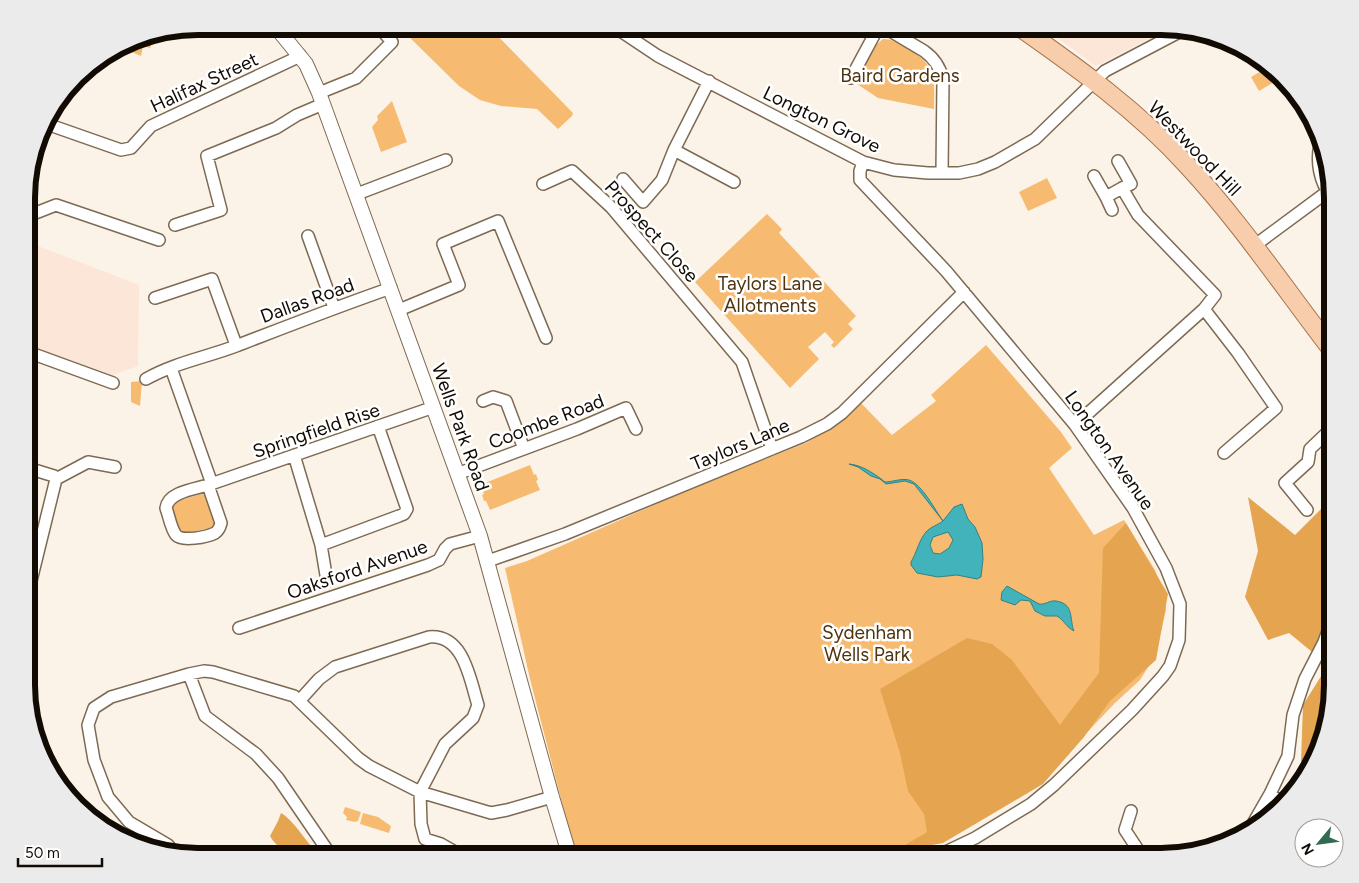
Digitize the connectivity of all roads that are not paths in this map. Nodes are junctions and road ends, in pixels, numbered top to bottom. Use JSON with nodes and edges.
{"nodes":[{"id":1,"x":283,"y":35,"type":"edge"},
{"id":2,"x":386,"y":35,"type":"edge"},
{"id":3,"x":626,"y":35,"type":"edge"},
{"id":4,"x":876,"y":35,"type":"edge"},
{"id":5,"x":897,"y":35,"type":"edge"},
{"id":6,"x":1031,"y":35,"type":"edge"},
{"id":7,"x":1173,"y":35,"type":"edge"},
{"id":8,"x":300,"y":55,"type":"junction"},
{"id":9,"x":851,"y":78,"type":"dead end"},
{"id":10,"x":709,"y":81,"type":"junction"},
{"id":11,"x":1094,"y":82,"type":"junction"},
{"id":12,"x":321,"y":99,"type":"junction"},
{"id":13,"x":52,"y":126,"type":"edge"},
{"id":14,"x":674,"y":150,"type":"junction"},
{"id":15,"x":1319,"y":158,"type":"edge"},
{"id":16,"x":446,"y":160,"type":"dead end"},
{"id":17,"x":1118,"y":160,"type":"dead end"},
{"id":18,"x":863,"y":162,"type":"junction"},
{"id":19,"x":942,"y":173,"type":"junction"},
{"id":20,"x":1094,"y":176,"type":"dead end"},
{"id":21,"x":623,"y":179,"type":"dead end"},
{"id":22,"x":1323,"y":180,"type":"edge"},
{"id":23,"x":734,"y":182,"type":"dead end"},
{"id":24,"x":543,"y":184,"type":"dead end"},
{"id":25,"x":1122,"y":188,"type":"junction"},
{"id":26,"x":357,"y":194,"type":"junction"},
{"id":27,"x":1106,"y":197,"type":"junction"},
{"id":28,"x":1324,"y":199,"type":"edge"},
{"id":29,"x":1112,"y":210,"type":"dead end"},
{"id":30,"x":35,"y":213,"type":"edge"},
{"id":31,"x":175,"y":225,"type":"dead end"},
{"id":32,"x":308,"y":236,"type":"dead end"},
{"id":33,"x":159,"y":240,"type":"dead end"},
{"id":34,"x":1254,"y":246,"type":"junction"},
{"id":35,"x":391,"y":288,"type":"junction"},
{"id":36,"x":964,"y":292,"type":"junction"},
{"id":37,"x":155,"y":298,"type":"dead end"},
{"id":38,"x":334,"y":308,"type":"junction"},
{"id":39,"x":1204,"y":309,"type":"junction"},
{"id":40,"x":399,"y":310,"type":"junction"},
{"id":41,"x":546,"y":338,"type":"dead end"},
{"id":42,"x":1324,"y":339,"type":"edge"},
{"id":43,"x":236,"y":346,"type":"junction"},
{"id":44,"x":35,"y":355,"type":"edge"},
{"id":45,"x":171,"y":368,"type":"junction"},
{"id":46,"x":146,"y":379,"type":"dead end"},
{"id":47,"x":113,"y":383,"type":"dead end"},
{"id":48,"x":482,"y":401,"type":"dead end"},
{"id":49,"x":434,"y":407,"type":"junction"},
{"id":50,"x":1075,"y":425,"type":"junction"},
{"id":51,"x":378,"y":426,"type":"junction"},
{"id":52,"x":636,"y":429,"type":"dead end"},
{"id":53,"x":1324,"y":436,"type":"edge"},
{"id":54,"x":524,"y":449,"type":"junction"},
{"id":55,"x":772,"y":449,"type":"junction"},
{"id":56,"x":1224,"y":453,"type":"dead end"},
{"id":57,"x":294,"y":455,"type":"junction"},
{"id":58,"x":115,"y":467,"type":"dead end"},
{"id":59,"x":35,"y":470,"type":"edge"},
{"id":60,"x":457,"y":474,"type":"junction"},
{"id":61,"x":56,"y":479,"type":"junction"},
{"id":62,"x":210,"y":484,"type":"junction"},
{"id":63,"x":1308,"y":510,"type":"dead end"},
{"id":64,"x":480,"y":536,"type":"junction"},
{"id":65,"x":321,"y":545,"type":"junction"},
{"id":66,"x":488,"y":561,"type":"junction"},
{"id":67,"x":35,"y":564,"type":"edge"},
{"id":68,"x":327,"y":580,"type":"dead end"},
{"id":69,"x":239,"y":628,"type":"dead end"},
{"id":70,"x":1324,"y":642,"type":"edge"},
{"id":71,"x":188,"y":674,"type":"junction"},
{"id":72,"x":300,"y":700,"type":"junction"},
{"id":73,"x":420,"y":792,"type":"junction"},
{"id":74,"x":1270,"y":794,"type":"junction"},
{"id":75,"x":552,"y":797,"type":"junction"},
{"id":76,"x":1277,"y":799,"type":"edge"},
{"id":77,"x":1131,"y":811,"type":"dead end"},
{"id":78,"x":1257,"y":816,"type":"edge"},
{"id":79,"x":148,"y":834,"type":"junction"},
{"id":80,"x":139,"y":837,"type":"edge"},
{"id":81,"x":168,"y":845,"type":"edge"},
{"id":82,"x":326,"y":848,"type":"edge"},
{"id":83,"x":448,"y":848,"type":"edge"},
{"id":84,"x":567,"y":848,"type":"edge"},
{"id":85,"x":954,"y":848,"type":"edge"},
{"id":86,"x":1137,"y":848,"type":"edge"}],
"edges":[{"from":1,"to":8,"type":"street","name":"Wells Park Road"},
{"from":2,"to":12,"type":"street"},
{"from":3,"to":10,"type":"street","name":"Longton Grove"},
{"from":4,"to":9,"type":"street"},
{"from":5,"to":19,"type":"street"},
{"from":6,"to":11,"type":"main road","name":"Westwood Hill"},
{"from":7,"to":11,"type":"street","name":"Longton Grove"},
{"from":8,"to":12,"type":"street","name":"Wells Park Road"},
{"from":8,"to":13,"type":"street","name":"Halifax Street"},
{"from":10,"to":14,"type":"street"},
{"from":10,"to":18,"type":"street","name":"Longton Grove"},
{"from":11,"to":19,"type":"street","name":"Longton Grove"},
{"from":11,"to":34,"type":"main road","name":"Westwood Hill"},
{"from":12,"to":26,"type":"street","name":"Wells Park Road"},
{"from":12,"to":31,"type":"street"},
{"from":14,"to":21,"type":"street"},
{"from":14,"to":23,"type":"street"},
{"from":15,"to":22,"type":"street"},
{"from":16,"to":26,"type":"street"},
{"from":17,"to":25,"type":"street"},
{"from":18,"to":19,"type":"street","name":"Longton Grove"},
{"from":18,"to":36,"type":"street","name":"Longton Avenue"},
{"from":20,"to":27,"type":"street"},
{"from":24,"to":55,"type":"street","name":"Prospect Close"},
{"from":25,"to":27,"type":"street"},
{"from":25,"to":39,"type":"street"},
{"from":26,"to":35,"type":"street","name":"Wells Park Road"},
{"from":27,"to":29,"type":"street"},
{"from":28,"to":34,"type":"street"},
{"from":30,"to":33,"type":"street"},
{"from":32,"to":38,"type":"street"},
{"from":34,"to":42,"type":"main road","name":"Westwood Hill"},
{"from":35,"to":38,"type":"street","name":"Dallas Road"},
{"from":35,"to":40,"type":"street","name":"Wells Park Road"},
{"from":36,"to":50,"type":"street","name":"Longton Avenue"},
{"from":36,"to":55,"type":"street","name":"Taylors Lane"},
{"from":37,"to":43,"type":"street"},
{"from":38,"to":43,"type":"street","name":"Dallas Road"},
{"from":39,"to":50,"type":"street"},
{"from":39,"to":56,"type":"street"},
{"from":40,"to":41,"type":"street"},
{"from":40,"to":49,"type":"street","name":"Wells Park Road"},
{"from":43,"to":45,"type":"street","name":"Dallas Road"},
{"from":44,"to":47,"type":"street"},
{"from":45,"to":46,"type":"street","name":"Dallas Road"},
{"from":45,"to":62,"type":"street"},
{"from":48,"to":54,"type":"street"},
{"from":49,"to":51,"type":"street","name":"Springfield Rise"},
{"from":49,"to":60,"type":"street","name":"Wells Park Road"},
{"from":50,"to":85,"type":"street","name":"Longton Avenue"},
{"from":51,"to":57,"type":"street","name":"Springfield Rise"},
{"from":51,"to":65,"type":"street"},
{"from":52,"to":54,"type":"street","name":"Coombe Road"},
{"from":53,"to":63,"type":"street"},
{"from":54,"to":60,"type":"street","name":"Coombe Road"},
{"from":55,"to":66,"type":"street","name":"Taylors Lane"},
{"from":57,"to":62,"type":"street","name":"Springfield Rise"},
{"from":57,"to":65,"type":"street"},
{"from":58,"to":61,"type":"street"},
{"from":59,"to":61,"type":"street"},
{"from":60,"to":64,"type":"street","name":"Wells Park Road"},
{"from":61,"to":67,"type":"street"},
{"from":62,"to":62,"type":"street"},
{"from":64,"to":66,"type":"street","name":"Wells Park Road"},
{"from":64,"to":69,"type":"street","name":"Oaksford Avenue"},
{"from":65,"to":68,"type":"street"},
{"from":66,"to":75,"type":"street","name":"Wells Park Road"},
{"from":70,"to":74,"type":"street"},
{"from":71,"to":72,"type":"street"},
{"from":71,"to":79,"type":"street"},
{"from":71,"to":82,"type":"street"},
{"from":72,"to":73,"type":"street"},
{"from":72,"to":73,"type":"street"},
{"from":73,"to":75,"type":"street"},
{"from":73,"to":83,"type":"street"},
{"from":74,"to":76,"type":"street"},
{"from":74,"to":78,"type":"street"},
{"from":75,"to":84,"type":"street","name":"Wells Park Road"},
{"from":77,"to":86,"type":"street"},
{"from":79,"to":80,"type":"street"},
{"from":79,"to":81,"type":"street"}]}
